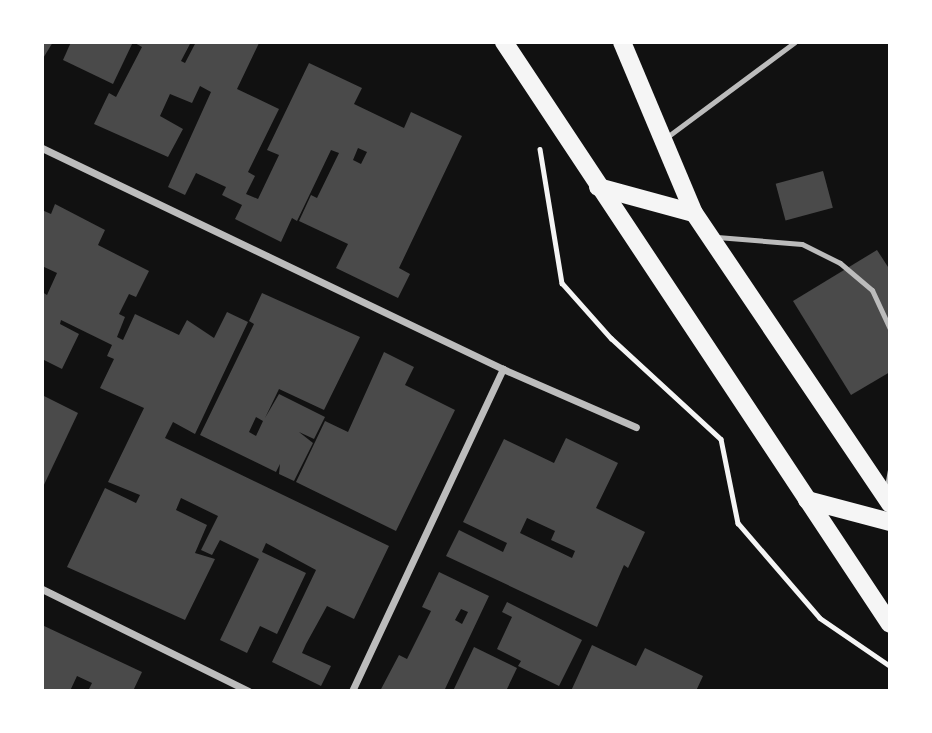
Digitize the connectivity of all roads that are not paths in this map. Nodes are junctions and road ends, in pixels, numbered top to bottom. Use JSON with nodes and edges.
{"nodes":[{"id":1,"x":503,"y":42,"type":"edge"},
{"id":2,"x":622,"y":42,"type":"edge"},
{"id":3,"x":794,"y":42,"type":"edge"},
{"id":4,"x":662,"y":141,"type":"junction"},
{"id":5,"x":42,"y":148,"type":"edge"},
{"id":6,"x":598,"y":187,"type":"junction"},
{"id":7,"x":694,"y":213,"type":"junction"},
{"id":8,"x":707,"y":237,"type":"junction"},
{"id":9,"x":890,"y":329,"type":"edge"},
{"id":10,"x":503,"y":369,"type":"junction"},
{"id":11,"x":636,"y":427,"type":"dead end"},
{"id":12,"x":890,"y":471,"type":"edge"},
{"id":13,"x":807,"y":500,"type":"junction"},
{"id":14,"x":888,"y":501,"type":"edge"},
{"id":15,"x":890,"y":522,"type":"edge"},
{"id":16,"x":42,"y":589,"type":"edge"},
{"id":17,"x":890,"y":624,"type":"edge"},
{"id":18,"x":248,"y":691,"type":"edge"},
{"id":19,"x":352,"y":691,"type":"edge"}],
"edges":[{"from":1,"to":6,"type":"main road"},
{"from":2,"to":4,"type":"main road"},
{"from":3,"to":4,"type":"lane"},
{"from":4,"to":7,"type":"main road"},
{"from":5,"to":10,"type":"street"},
{"from":6,"to":7,"type":"main road"},
{"from":6,"to":13,"type":"main road"},
{"from":7,"to":8,"type":"main road"},
{"from":8,"to":9,"type":"lane"},
{"from":8,"to":14,"type":"main road"},
{"from":10,"to":11,"type":"street"},
{"from":10,"to":19,"type":"street"},
{"from":12,"to":14,"type":"lane"},
{"from":13,"to":15,"type":"main road"},
{"from":13,"to":17,"type":"main road"},
{"from":16,"to":18,"type":"street"}]}
